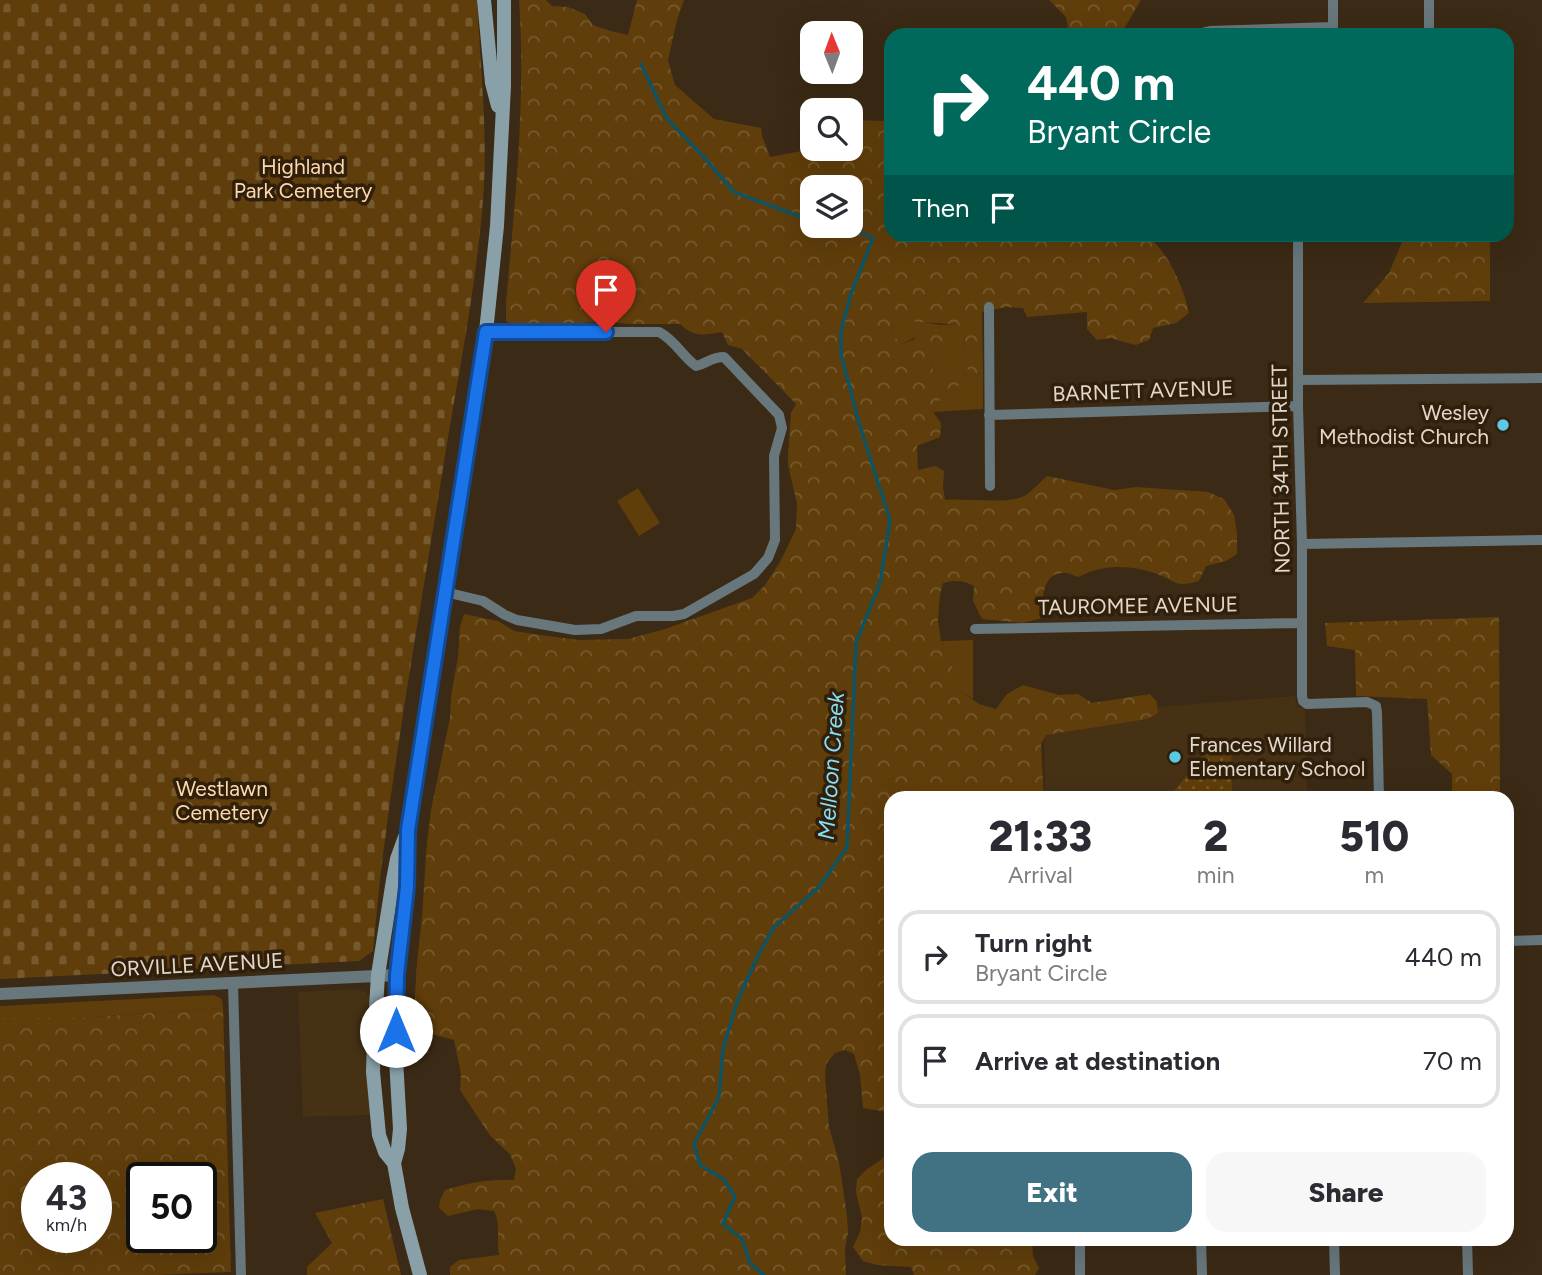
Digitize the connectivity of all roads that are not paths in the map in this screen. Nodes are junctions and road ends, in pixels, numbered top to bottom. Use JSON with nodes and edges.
{"nodes":[{"id":1,"x":484,"y":0,"type":"edge"},
{"id":2,"x":504,"y":0,"type":"edge"},
{"id":3,"x":1333,"y":0,"type":"edge"},
{"id":4,"x":1429,"y":0,"type":"edge"},
{"id":5,"x":1333,"y":28,"type":"edge"},
{"id":6,"x":1429,"y":28,"type":"edge"},
{"id":7,"x":502,"y":118,"type":"junction"},
{"id":8,"x":1298,"y":242,"type":"edge"},
{"id":9,"x":989,"y":307,"type":"dead end"},
{"id":10,"x":486,"y":332,"type":"junction"},
{"id":11,"x":1542,"y":378,"type":"edge"},
{"id":12,"x":1299,"y":380,"type":"junction"},
{"id":13,"x":1298,"y":406,"type":"junction"},
{"id":14,"x":989,"y":415,"type":"junction"},
{"id":15,"x":990,"y":486,"type":"dead end"},
{"id":16,"x":1542,"y":540,"type":"edge"},
{"id":17,"x":1302,"y":544,"type":"junction"},
{"id":18,"x":445,"y":592,"type":"junction"},
{"id":19,"x":1301,"y":623,"type":"junction"},
{"id":20,"x":975,"y":629,"type":"dead end"},
{"id":21,"x":1379,"y":791,"type":"edge"},
{"id":22,"x":408,"y":830,"type":"junction"},
{"id":23,"x":1542,"y":940,"type":"edge"},
{"id":24,"x":1514,"y":941,"type":"edge"},
{"id":25,"x":378,"y":975,"type":"junction"},
{"id":26,"x":397,"y":975,"type":"junction"},
{"id":27,"x":233,"y":983,"type":"junction"},
{"id":28,"x":0,"y":994,"type":"edge"},
{"id":29,"x":394,"y":1163,"type":"junction"},
{"id":30,"x":1080,"y":1246,"type":"edge"},
{"id":31,"x":1201,"y":1246,"type":"edge"},
{"id":32,"x":1334,"y":1246,"type":"edge"},
{"id":33,"x":1467,"y":1246,"type":"edge"},
{"id":34,"x":241,"y":1275,"type":"edge"},
{"id":35,"x":421,"y":1275,"type":"edge"},
{"id":36,"x":1080,"y":1275,"type":"edge"},
{"id":37,"x":1202,"y":1275,"type":"edge"},
{"id":38,"x":1335,"y":1275,"type":"edge"},
{"id":39,"x":1468,"y":1275,"type":"edge"}],
"edges":[{"from":1,"to":7,"type":"main road"},
{"from":2,"to":7,"type":"main road"},
{"from":3,"to":5,"type":"street"},
{"from":4,"to":6,"type":"street"},
{"from":7,"to":10,"type":"main road"},
{"from":8,"to":12,"type":"street","name":"NORTH 34TH STREET"},
{"from":9,"to":14,"type":"street"},
{"from":10,"to":18,"type":"main road"},
{"from":10,"to":18,"type":"street"},
{"from":11,"to":12,"type":"street"},
{"from":12,"to":13,"type":"street","name":"NORTH 34TH STREET"},
{"from":13,"to":14,"type":"street","name":"BARNETT AVENUE"},
{"from":13,"to":17,"type":"street","name":"NORTH 34TH STREET"},
{"from":14,"to":15,"type":"street"},
{"from":16,"to":17,"type":"street"},
{"from":17,"to":19,"type":"street","name":"NORTH 34TH STREET"},
{"from":18,"to":22,"type":"main road"},
{"from":19,"to":20,"type":"street","name":"TAUROMEE AVENUE"},
{"from":19,"to":21,"type":"street","name":"NORTH 34TH STREET"},
{"from":22,"to":25,"type":"main road"},
{"from":22,"to":26,"type":"main road"},
{"from":23,"to":24,"type":"street"},
{"from":25,"to":26,"type":"street","name":"ORVILLE AVENUE"},
{"from":25,"to":27,"type":"street","name":"ORVILLE AVENUE"},
{"from":25,"to":29,"type":"main road"},
{"from":26,"to":29,"type":"main road"},
{"from":27,"to":28,"type":"street","name":"ORVILLE AVENUE"},
{"from":27,"to":34,"type":"street"},
{"from":29,"to":35,"type":"main road"},
{"from":30,"to":36,"type":"street"},
{"from":31,"to":37,"type":"street"},
{"from":32,"to":38,"type":"street"},
{"from":33,"to":39,"type":"street"}]}
